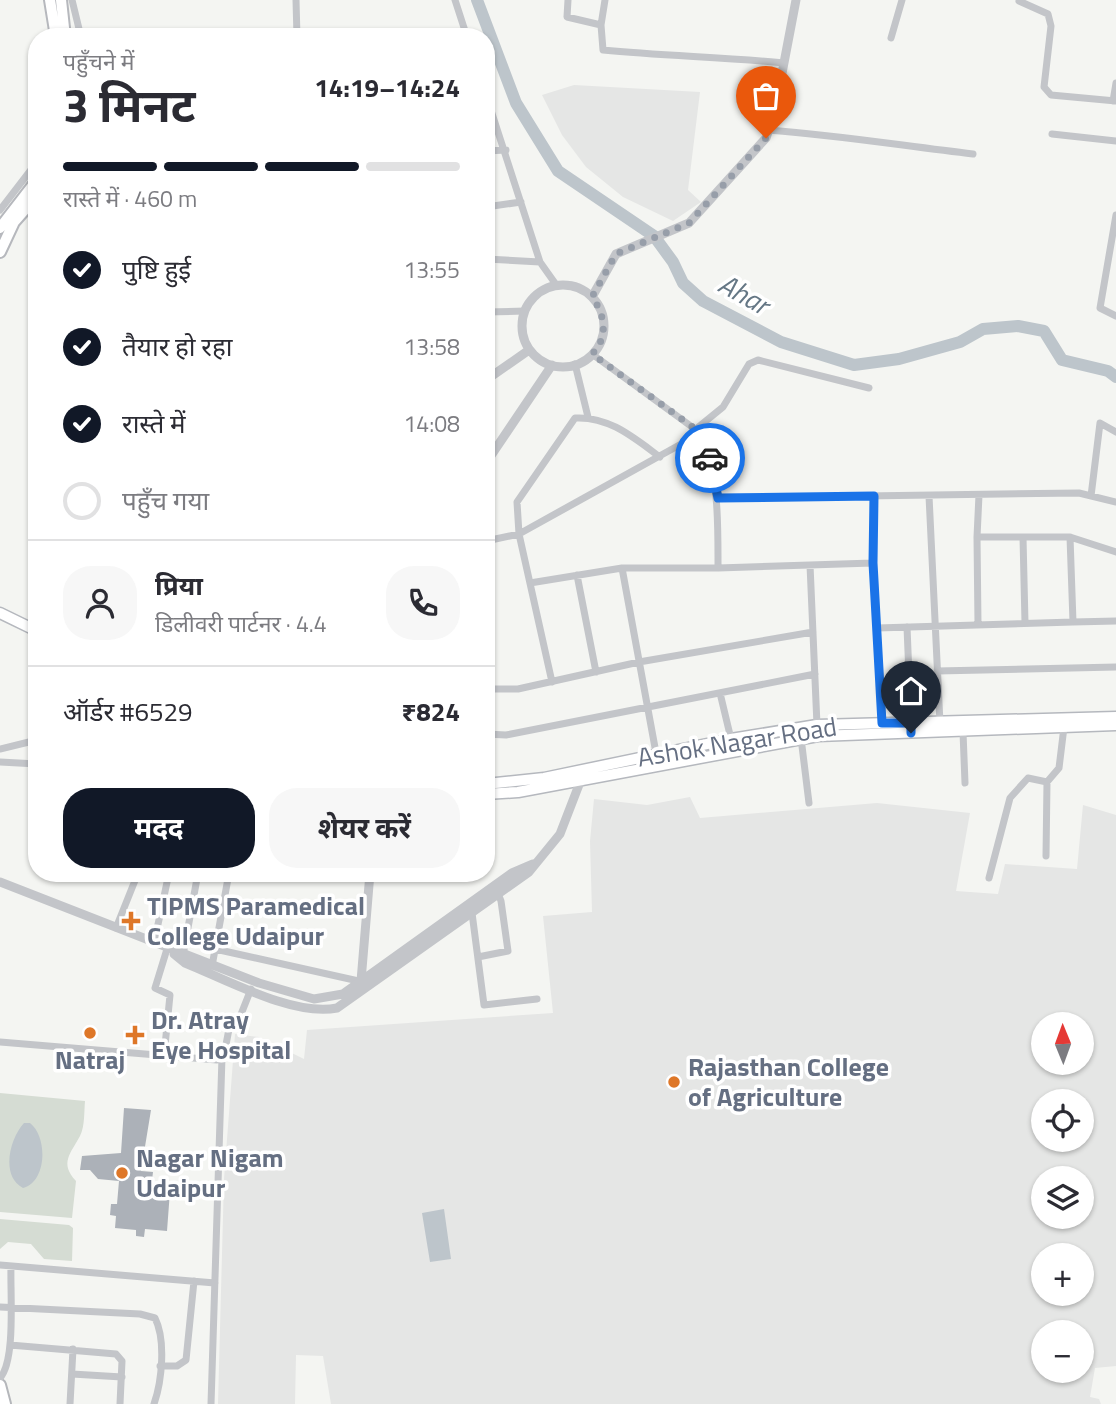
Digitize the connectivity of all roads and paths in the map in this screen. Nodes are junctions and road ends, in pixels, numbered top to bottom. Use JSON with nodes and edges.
{"nodes":[{"id":1,"x":50,"y":0,"type":"edge"},
{"id":2,"x":61,"y":0,"type":"edge"},
{"id":3,"x":72,"y":0,"type":"edge"},
{"id":4,"x":296,"y":0,"type":"edge"},
{"id":5,"x":455,"y":0,"type":"edge"},
{"id":6,"x":568,"y":0,"type":"edge"},
{"id":7,"x":605,"y":0,"type":"edge"},
{"id":8,"x":796,"y":0,"type":"edge"},
{"id":9,"x":902,"y":0,"type":"edge"},
{"id":10,"x":1013,"y":0,"type":"edge"},
{"id":11,"x":1019,"y":0,"type":"edge"},
{"id":12,"x":601,"y":25,"type":"junction"},
{"id":13,"x":55,"y":28,"type":"edge"},
{"id":14,"x":64,"y":28,"type":"edge"},
{"id":15,"x":79,"y":28,"type":"edge"},
{"id":16,"x":297,"y":28,"type":"edge"},
{"id":17,"x":464,"y":28,"type":"edge"},
{"id":18,"x":891,"y":38,"type":"dead end"},
{"id":19,"x":784,"y":63,"type":"junction"},
{"id":20,"x":1116,"y":83,"type":"edge"},
{"id":21,"x":1114,"y":101,"type":"edge"},
{"id":22,"x":495,"y":120,"type":"edge"},
{"id":23,"x":768,"y":130,"type":"junction"},
{"id":24,"x":1052,"y":134,"type":"dead end"},
{"id":25,"x":1116,"y":141,"type":"edge"},
{"id":26,"x":506,"y":150,"type":"junction"},
{"id":27,"x":495,"y":151,"type":"edge"},
{"id":28,"x":973,"y":154,"type":"dead end"},
{"id":29,"x":28,"y":174,"type":"edge"},
{"id":30,"x":28,"y":192,"type":"edge"},
{"id":31,"x":521,"y":202,"type":"junction"},
{"id":32,"x":28,"y":206,"type":"edge"},
{"id":33,"x":495,"y":206,"type":"edge"},
{"id":34,"x":0,"y":210,"type":"edge"},
{"id":35,"x":1116,"y":215,"type":"edge"},
{"id":36,"x":0,"y":228,"type":"edge"},
{"id":37,"x":0,"y":252,"type":"edge"},
{"id":38,"x":495,"y":260,"type":"edge"},
{"id":39,"x":540,"y":262,"type":"junction"},
{"id":40,"x":557,"y":286,"type":"junction"},
{"id":41,"x":592,"y":297,"type":"junction"},
{"id":42,"x":525,"y":311,"type":"junction"},
{"id":43,"x":495,"y":313,"type":"edge"},
{"id":44,"x":1116,"y":316,"type":"edge"},
{"id":45,"x":529,"y":350,"type":"junction"},
{"id":46,"x":592,"y":354,"type":"junction"},
{"id":47,"x":575,"y":364,"type":"junction"},
{"id":48,"x":552,"y":365,"type":"junction"},
{"id":49,"x":495,"y":374,"type":"edge"},
{"id":50,"x":869,"y":388,"type":"dead end"},
{"id":51,"x":589,"y":417,"type":"junction"},
{"id":52,"x":698,"y":431,"type":"junction"},
{"id":53,"x":1116,"y":432,"type":"edge"},
{"id":54,"x":495,"y":450,"type":"edge"},
{"id":55,"x":660,"y":457,"type":"junction"},
{"id":56,"x":979,"y":495,"type":"junction"},
{"id":57,"x":874,"y":496,"type":"junction"},
{"id":58,"x":929,"y":496,"type":"junction"},
{"id":59,"x":1091,"y":496,"type":"junction"},
{"id":60,"x":718,"y":498,"type":"junction"},
{"id":61,"x":1116,"y":502,"type":"edge"},
{"id":62,"x":519,"y":534,"type":"junction"},
{"id":63,"x":977,"y":537,"type":"junction"},
{"id":64,"x":1023,"y":537,"type":"junction"},
{"id":65,"x":1070,"y":537,"type":"junction"},
{"id":66,"x":495,"y":539,"type":"edge"},
{"id":67,"x":1116,"y":552,"type":"edge"},
{"id":68,"x":873,"y":563,"type":"junction"},
{"id":69,"x":810,"y":565,"type":"junction"},
{"id":70,"x":622,"y":568,"type":"junction"},
{"id":71,"x":718,"y":568,"type":"junction"},
{"id":72,"x":577,"y":575,"type":"junction"},
{"id":73,"x":530,"y":583,"type":"junction"},
{"id":74,"x":0,"y":613,"type":"edge"},
{"id":75,"x":0,"y":620,"type":"edge"},
{"id":76,"x":1116,"y":621,"type":"edge"},
{"id":77,"x":1073,"y":622,"type":"junction"},
{"id":78,"x":1025,"y":623,"type":"junction"},
{"id":79,"x":978,"y":624,"type":"junction"},
{"id":80,"x":935,"y":626,"type":"junction"},
{"id":81,"x":28,"y":627,"type":"edge"},
{"id":82,"x":907,"y":627,"type":"junction"},
{"id":83,"x":877,"y":628,"type":"junction"},
{"id":84,"x":813,"y":632,"type":"junction"},
{"id":85,"x":28,"y":633,"type":"edge"},
{"id":86,"x":639,"y":662,"type":"junction"},
{"id":87,"x":1116,"y":667,"type":"edge"},
{"id":88,"x":937,"y":671,"type":"junction"},
{"id":89,"x":596,"y":672,"type":"junction"},
{"id":90,"x":815,"y":674,"type":"junction"},
{"id":91,"x":552,"y":682,"type":"junction"},
{"id":92,"x":495,"y":688,"type":"edge"},
{"id":93,"x":720,"y":693,"type":"junction"},
{"id":94,"x":647,"y":708,"type":"junction"},
{"id":95,"x":1116,"y":717,"type":"edge"},
{"id":96,"x":882,"y":723,"type":"junction"},
{"id":97,"x":940,"y":723,"type":"junction"},
{"id":98,"x":817,"y":725,"type":"junction"},
{"id":99,"x":1116,"y":725,"type":"edge"},
{"id":100,"x":1064,"y":727,"type":"junction"},
{"id":101,"x":911,"y":728,"type":"junction"},
{"id":102,"x":962,"y":732,"type":"junction"},
{"id":103,"x":495,"y":734,"type":"edge"},
{"id":104,"x":801,"y":738,"type":"junction"},
{"id":105,"x":731,"y":739,"type":"junction"},
{"id":106,"x":28,"y":742,"type":"edge"},
{"id":107,"x":0,"y":749,"type":"edge"},
{"id":108,"x":656,"y":753,"type":"junction"},
{"id":109,"x":0,"y":762,"type":"edge"},
{"id":110,"x":28,"y":764,"type":"edge"},
{"id":111,"x":583,"y":770,"type":"junction"},
{"id":112,"x":581,"y":781,"type":"junction"},
{"id":113,"x":1047,"y":782,"type":"junction"},
{"id":114,"x":495,"y":783,"type":"edge"},
{"id":115,"x":965,"y":783,"type":"dead end"},
{"id":116,"x":495,"y":793,"type":"edge"},
{"id":117,"x":809,"y":803,"type":"dead end"},
{"id":118,"x":1046,"y":856,"type":"dead end"},
{"id":119,"x":989,"y":878,"type":"dead end"},
{"id":120,"x":134,"y":882,"type":"edge"},
{"id":121,"x":167,"y":882,"type":"edge"},
{"id":122,"x":196,"y":882,"type":"edge"},
{"id":123,"x":227,"y":882,"type":"edge"},
{"id":124,"x":369,"y":882,"type":"edge"},
{"id":125,"x":3,"y":886,"type":"edge"},
{"id":126,"x":496,"y":890,"type":"junction"},
{"id":127,"x":472,"y":913,"type":"junction"},
{"id":128,"x":116,"y":928,"type":"junction"},
{"id":129,"x":154,"y":943,"type":"junction"},
{"id":130,"x":169,"y":949,"type":"junction"},
{"id":131,"x":215,"y":949,"type":"junction"},
{"id":132,"x":183,"y":955,"type":"junction"},
{"id":133,"x":478,"y":957,"type":"junction"},
{"id":134,"x":212,"y":966,"type":"junction"},
{"id":135,"x":366,"y":981,"type":"junction"},
{"id":136,"x":251,"y":989,"type":"junction"},
{"id":137,"x":537,"y":999,"type":"dead end"},
{"id":138,"x":0,"y":1042,"type":"edge"},
{"id":139,"x":164,"y":1056,"type":"junction"},
{"id":140,"x":222,"y":1058,"type":"junction"},
{"id":141,"x":0,"y":1265,"type":"edge"},
{"id":142,"x":11,"y":1266,"type":"junction"},
{"id":143,"x":194,"y":1281,"type":"junction"},
{"id":144,"x":215,"y":1283,"type":"junction"},
{"id":145,"x":10,"y":1306,"type":"junction"},
{"id":146,"x":0,"y":1307,"type":"edge"},
{"id":147,"x":10,"y":1345,"type":"junction"},
{"id":148,"x":73,"y":1349,"type":"junction"},
{"id":149,"x":160,"y":1366,"type":"junction"},
{"id":150,"x":72,"y":1374,"type":"junction"},
{"id":151,"x":122,"y":1377,"type":"junction"},
{"id":152,"x":0,"y":1378,"type":"edge"},
{"id":153,"x":0,"y":1385,"type":"edge"},
{"id":154,"x":5,"y":1404,"type":"edge"},
{"id":155,"x":70,"y":1404,"type":"edge"},
{"id":156,"x":120,"y":1404,"type":"edge"},
{"id":157,"x":154,"y":1404,"type":"edge"},
{"id":158,"x":211,"y":1404,"type":"edge"}],
"edges":[{"from":1,"to":13,"type":"main road"},
{"from":2,"to":14,"type":"main road"},
{"from":3,"to":15,"type":"street"},
{"from":4,"to":16,"type":"street"},
{"from":5,"to":17,"type":"street"},
{"from":6,"to":12,"type":"street"},
{"from":7,"to":12,"type":"street"},
{"from":8,"to":19,"type":"street"},
{"from":9,"to":18,"type":"street"},
{"from":10,"to":11,"type":"street"},
{"from":11,"to":21,"type":"street"},
{"from":12,"to":19,"type":"street"},
{"from":19,"to":23,"type":"street"},
{"from":20,"to":21,"type":"street"},
{"from":22,"to":26,"type":"street"},
{"from":23,"to":28,"type":"street"},
{"from":23,"to":41,"type":"street"},
{"from":24,"to":25,"type":"street"},
{"from":26,"to":27,"type":"street"},
{"from":26,"to":31,"type":"street"},
{"from":29,"to":34,"type":"street"},
{"from":30,"to":36,"type":"main road"},
{"from":31,"to":33,"type":"street"},
{"from":31,"to":39,"type":"street"},
{"from":32,"to":37,"type":"main road"},
{"from":35,"to":44,"type":"street"},
{"from":38,"to":39,"type":"street"},
{"from":39,"to":40,"type":"street"},
{"from":40,"to":41,"type":"street"},
{"from":40,"to":42,"type":"street"},
{"from":41,"to":46,"type":"street"},
{"from":42,"to":43,"type":"street"},
{"from":42,"to":45,"type":"street"},
{"from":45,"to":48,"type":"street"},
{"from":45,"to":49,"type":"street"},
{"from":46,"to":47,"type":"street"},
{"from":46,"to":52,"type":"street"},
{"from":47,"to":48,"type":"street"},
{"from":47,"to":51,"type":"street"},
{"from":48,"to":54,"type":"street"},
{"from":50,"to":52,"type":"street"},
{"from":51,"to":55,"type":"street"},
{"from":51,"to":62,"type":"street"},
{"from":52,"to":55,"type":"street"},
{"from":52,"to":60,"type":"street"},
{"from":53,"to":59,"type":"street"},
{"from":55,"to":62,"type":"street"},
{"from":56,"to":58,"type":"street"},
{"from":56,"to":59,"type":"street"},
{"from":56,"to":63,"type":"street"},
{"from":57,"to":58,"type":"street"},
{"from":57,"to":60,"type":"street"},
{"from":57,"to":68,"type":"street"},
{"from":58,"to":80,"type":"street"},
{"from":59,"to":61,"type":"street"},
{"from":60,"to":71,"type":"street"},
{"from":62,"to":66,"type":"street"},
{"from":62,"to":73,"type":"street"},
{"from":63,"to":64,"type":"street"},
{"from":63,"to":79,"type":"street"},
{"from":64,"to":65,"type":"street"},
{"from":64,"to":78,"type":"street"},
{"from":65,"to":67,"type":"street"},
{"from":65,"to":77,"type":"street"},
{"from":68,"to":69,"type":"street"},
{"from":68,"to":83,"type":"street"},
{"from":69,"to":71,"type":"street"},
{"from":69,"to":84,"type":"street"},
{"from":70,"to":71,"type":"street"},
{"from":70,"to":72,"type":"street"},
{"from":70,"to":86,"type":"street"},
{"from":72,"to":73,"type":"street"},
{"from":72,"to":89,"type":"street"},
{"from":73,"to":91,"type":"street"},
{"from":74,"to":81,"type":"main road"},
{"from":75,"to":85,"type":"main road"},
{"from":76,"to":77,"type":"street"},
{"from":77,"to":78,"type":"street"},
{"from":78,"to":79,"type":"street"},
{"from":79,"to":80,"type":"street"},
{"from":80,"to":82,"type":"street"},
{"from":80,"to":88,"type":"street"},
{"from":82,"to":83,"type":"street"},
{"from":82,"to":101,"type":"street"},
{"from":83,"to":96,"type":"street"},
{"from":84,"to":86,"type":"street"},
{"from":84,"to":90,"type":"street"},
{"from":86,"to":89,"type":"street"},
{"from":86,"to":94,"type":"street"},
{"from":87,"to":88,"type":"street"},
{"from":88,"to":97,"type":"street"},
{"from":89,"to":91,"type":"street"},
{"from":90,"to":93,"type":"street"},
{"from":90,"to":98,"type":"street"},
{"from":91,"to":92,"type":"street"},
{"from":93,"to":94,"type":"street"},
{"from":93,"to":105,"type":"street"},
{"from":94,"to":103,"type":"street"},
{"from":94,"to":108,"type":"street"},
{"from":95,"to":97,"type":"main road","name":"Ashok Nagar Road"},
{"from":96,"to":98,"type":"main road","name":"Ashok Nagar Road"},
{"from":96,"to":101,"type":"main road","name":"Ashok Nagar Road"},
{"from":97,"to":101,"type":"main road","name":"Ashok Nagar Road"},
{"from":98,"to":105,"type":"main road","name":"Ashok Nagar Road"},
{"from":99,"to":100,"type":"main road"},
{"from":100,"to":102,"type":"main road"},
{"from":100,"to":113,"type":"street"},
{"from":101,"to":102,"type":"main road"},
{"from":101,"to":104,"type":"main road"},
{"from":102,"to":115,"type":"street"},
{"from":104,"to":112,"type":"main road"},
{"from":104,"to":117,"type":"street"},
{"from":105,"to":108,"type":"main road","name":"Ashok Nagar Road"},
{"from":106,"to":107,"type":"street"},
{"from":108,"to":111,"type":"main road","name":"Ashok Nagar Road"},
{"from":109,"to":110,"type":"street"},
{"from":111,"to":112,"type":"street"},
{"from":111,"to":114,"type":"main road","name":"Ashok Nagar Road"},
{"from":112,"to":116,"type":"main road"},
{"from":112,"to":126,"type":"street"},
{"from":113,"to":118,"type":"street"},
{"from":113,"to":119,"type":"street"},
{"from":120,"to":128,"type":"street"},
{"from":121,"to":129,"type":"street"},
{"from":122,"to":132,"type":"street"},
{"from":123,"to":131,"type":"street"},
{"from":124,"to":135,"type":"street"},
{"from":125,"to":128,"type":"street"},
{"from":126,"to":127,"type":"street"},
{"from":126,"to":133,"type":"street"},
{"from":126,"to":135,"type":"street"},
{"from":127,"to":133,"type":"street"},
{"from":127,"to":135,"type":"street"},
{"from":128,"to":129,"type":"street"},
{"from":129,"to":130,"type":"street"},
{"from":130,"to":132,"type":"street"},
{"from":130,"to":136,"type":"street"},
{"from":130,"to":139,"type":"street"},
{"from":131,"to":134,"type":"street"},
{"from":131,"to":135,"type":"street"},
{"from":132,"to":134,"type":"street"},
{"from":133,"to":137,"type":"street"},
{"from":134,"to":135,"type":"street"},
{"from":135,"to":136,"type":"street"},
{"from":136,"to":140,"type":"street"},
{"from":138,"to":139,"type":"street"},
{"from":139,"to":140,"type":"street"},
{"from":140,"to":144,"type":"street"},
{"from":141,"to":142,"type":"street"},
{"from":142,"to":143,"type":"street"},
{"from":142,"to":145,"type":"street"},
{"from":143,"to":144,"type":"street"},
{"from":143,"to":149,"type":"street"},
{"from":144,"to":158,"type":"street"},
{"from":145,"to":146,"type":"street"},
{"from":145,"to":147,"type":"street"},
{"from":145,"to":149,"type":"street"},
{"from":147,"to":148,"type":"street"},
{"from":147,"to":152,"type":"street"},
{"from":148,"to":150,"type":"street"},
{"from":148,"to":151,"type":"street"},
{"from":149,"to":157,"type":"street"},
{"from":150,"to":151,"type":"street"},
{"from":150,"to":155,"type":"street"},
{"from":151,"to":156,"type":"street"},
{"from":153,"to":154,"type":"main road"}]}
